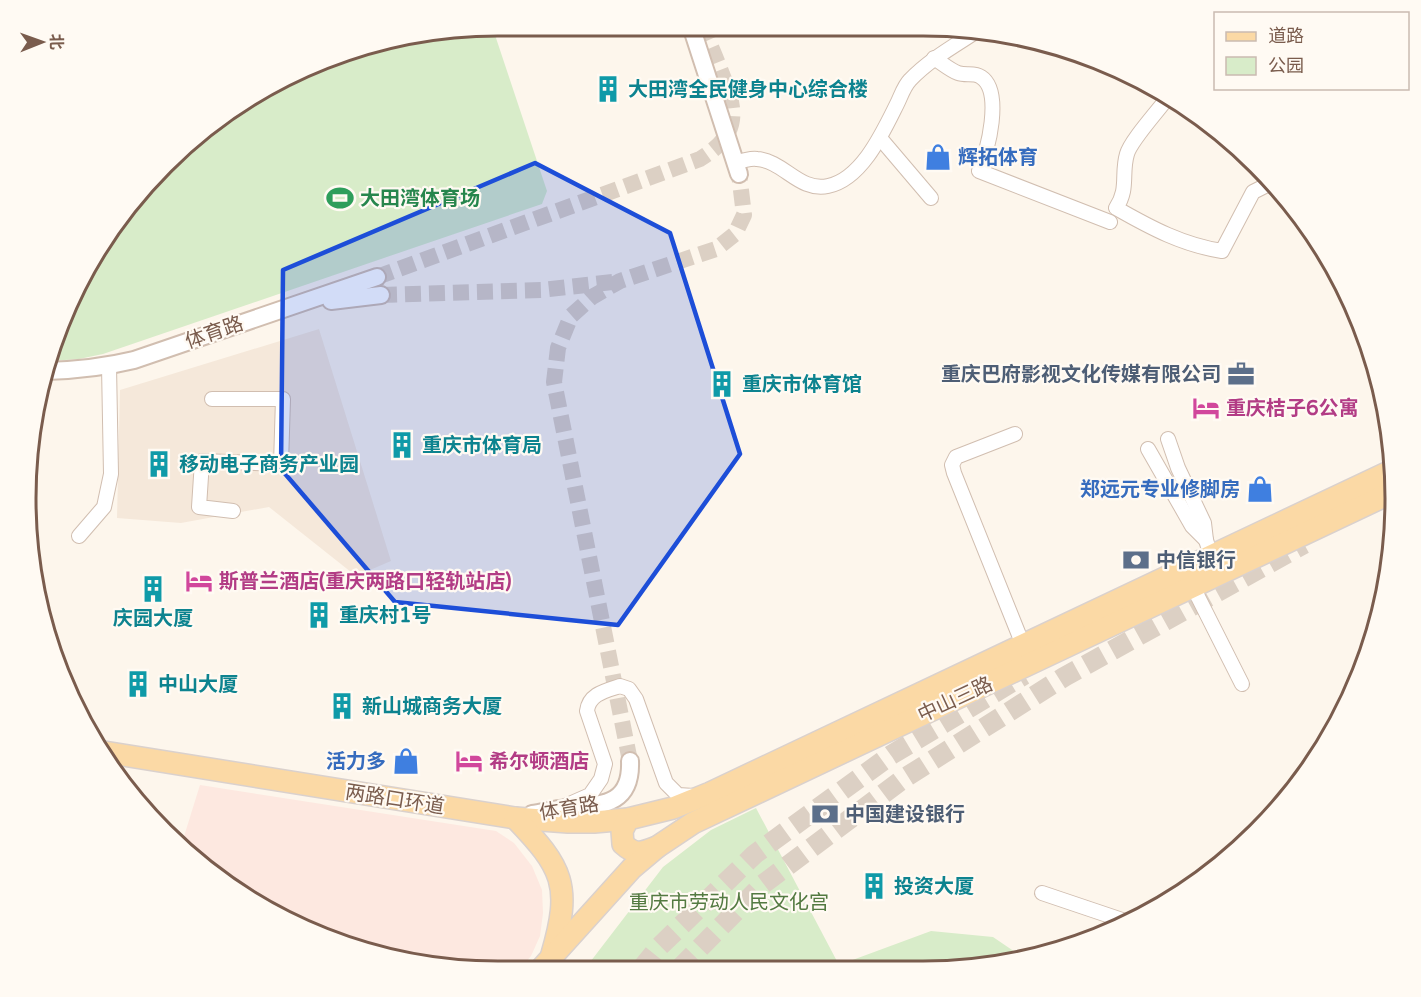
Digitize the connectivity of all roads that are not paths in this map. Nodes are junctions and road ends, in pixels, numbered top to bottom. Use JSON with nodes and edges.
{"nodes":[{"id":1,"x":695,"y":36,"type":"edge"},
{"id":2,"x":965,"y":38,"type":"edge"},
{"id":3,"x":934,"y":58,"type":"junction"},
{"id":4,"x":1163,"y":104,"type":"edge"},
{"id":5,"x":879,"y":138,"type":"junction"},
{"id":6,"x":737,"y":169,"type":"joint"},
{"id":7,"x":1264,"y":187,"type":"edge"},
{"id":8,"x":931,"y":198,"type":"dead end"},
{"id":9,"x":1110,"y":222,"type":"dead end"},
{"id":10,"x":377,"y":277,"type":"tunnel mouth"},
{"id":11,"x":381,"y":296,"type":"tunnel mouth"},
{"id":12,"x":280,"y":310,"type":"junction"},
{"id":13,"x":109,"y":366,"type":"junction"},
{"id":14,"x":55,"y":371,"type":"edge"},
{"id":15,"x":212,"y":399,"type":"dead end"},
{"id":16,"x":1015,"y":434,"type":"dead end"},
{"id":17,"x":1168,"y":439,"type":"dead end"},
{"id":18,"x":1148,"y":449,"type":"dead end"},
{"id":19,"x":1384,"y":473,"type":"edge"},
{"id":20,"x":1385,"y":496,"type":"edge"},
{"id":21,"x":233,"y":512,"type":"dead end"},
{"id":22,"x":79,"y":536,"type":"dead end"},
{"id":23,"x":1209,"y":548,"type":"junction"},
{"id":24,"x":1193,"y":587,"type":"junction"},
{"id":25,"x":1023,"y":645,"type":"junction"},
{"id":26,"x":1242,"y":684,"type":"dead end"},
{"id":27,"x":113,"y":753,"type":"edge"},
{"id":28,"x":630,"y":761,"type":"tunnel mouth"},
{"id":29,"x":708,"y":794,"type":"junction"},
{"id":30,"x":560,"y":809,"type":"junction"},
{"id":31,"x":515,"y":818,"type":"junction"},
{"id":32,"x":628,"y":819,"type":"junction"},
{"id":33,"x":657,"y":847,"type":"junction"},
{"id":34,"x":1042,"y":893,"type":"dead end"},
{"id":35,"x":1116,"y":918,"type":"edge"},
{"id":36,"x":547,"y":961,"type":"edge"},
{"id":37,"x":549,"y":961,"type":"edge"}],
"edges":[{"from":1,"to":6,"type":"street"},
{"from":2,"to":3,"type":"street"},
{"from":3,"to":5,"type":"street"},
{"from":3,"to":9,"type":"street"},
{"from":4,"to":7,"type":"street"},
{"from":5,"to":6,"type":"street"},
{"from":5,"to":8,"type":"street"},
{"from":10,"to":12,"type":"street","name":"体育路"},
{"from":11,"to":12,"type":"street"},
{"from":12,"to":13,"type":"street","name":"体育路"},
{"from":13,"to":14,"type":"street","name":"体育路"},
{"from":13,"to":22,"type":"street"},
{"from":15,"to":21,"type":"street"},
{"from":16,"to":25,"type":"street"},
{"from":17,"to":23,"type":"street"},
{"from":18,"to":23,"type":"street"},
{"from":19,"to":23,"type":"main road","name":"中山三路"},
{"from":20,"to":24,"type":"main road","name":"中山三路"},
{"from":23,"to":25,"type":"main road","name":"中山三路"},
{"from":24,"to":26,"type":"street"},
{"from":24,"to":33,"type":"main road","name":"中山三路"},
{"from":25,"to":29,"type":"main road","name":"中山三路"},
{"from":27,"to":31,"type":"main road","name":"两路口环道"},
{"from":28,"to":30,"type":"street","name":"体育路"},
{"from":29,"to":30,"type":"street"},
{"from":29,"to":32,"type":"main road","name":"中山三路"},
{"from":30,"to":31,"type":"street","name":"体育路"},
{"from":31,"to":32,"type":"main road","name":"中山三路"},
{"from":31,"to":36,"type":"main road"},
{"from":32,"to":33,"type":"main road"},
{"from":33,"to":37,"type":"main road","name":"中山三路"},
{"from":34,"to":35,"type":"street"}]}
